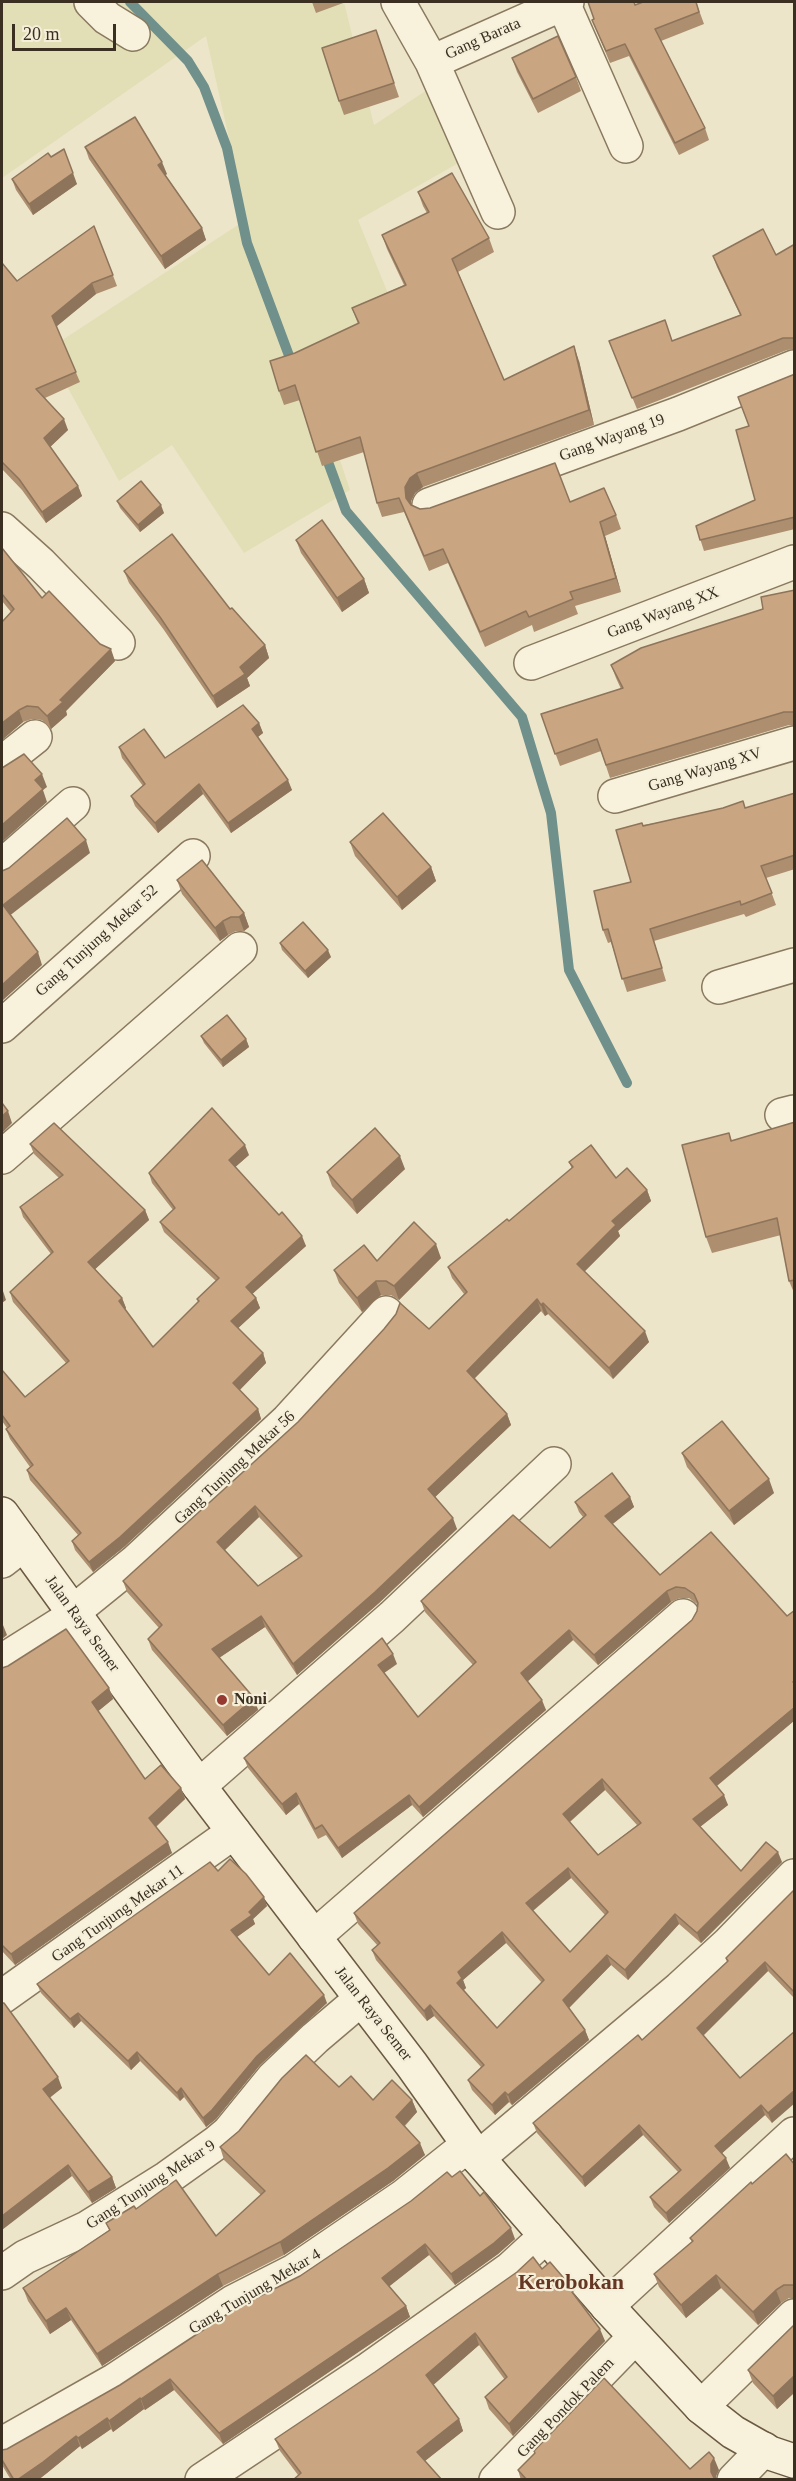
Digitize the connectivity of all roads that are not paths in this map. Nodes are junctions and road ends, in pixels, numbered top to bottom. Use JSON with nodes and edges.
{"nodes":[{"id":1,"x":90,"y":2,"type":"edge"},
{"id":2,"x":398,"y":2,"type":"edge"},
{"id":3,"x":565,"y":2,"type":"edge"},
{"id":4,"x":133,"y":34,"type":"dead end"},
{"id":5,"x":432,"y":62,"type":"junction"},
{"id":6,"x":626,"y":146,"type":"dead end"},
{"id":7,"x":498,"y":212,"type":"dead end"},
{"id":8,"x":795,"y":368,"type":"edge"},
{"id":9,"x":429,"y":505,"type":"dead end"},
{"id":10,"x":2,"y":529,"type":"edge"},
{"id":11,"x":795,"y":562,"type":"edge"},
{"id":12,"x":118,"y":644,"type":"dead end"},
{"id":13,"x":531,"y":663,"type":"dead end"},
{"id":14,"x":35,"y":737,"type":"dead end"},
{"id":15,"x":795,"y":743,"type":"edge"},
{"id":16,"x":2,"y":763,"type":"edge"},
{"id":17,"x":615,"y":796,"type":"dead end"},
{"id":18,"x":73,"y":804,"type":"dead end"},
{"id":19,"x":193,"y":856,"type":"dead end"},
{"id":20,"x":2,"y":866,"type":"edge"},
{"id":21,"x":240,"y":949,"type":"dead end"},
{"id":22,"x":795,"y":965,"type":"edge"},
{"id":23,"x":719,"y":987,"type":"dead end"},
{"id":24,"x":2,"y":1026,"type":"edge"},
{"id":25,"x":2,"y":1157,"type":"edge"},
{"id":26,"x":386,"y":1313,"type":"dead end"},
{"id":27,"x":554,"y":1464,"type":"dead end"},
{"id":28,"x":2,"y":1514,"type":"edge"},
{"id":29,"x":13,"y":1552,"type":"edge"},
{"id":30,"x":74,"y":1614,"type":"junction"},
{"id":31,"x":682,"y":1616,"type":"dead end"},
{"id":32,"x":2,"y":1660,"type":"edge"},
{"id":33,"x":199,"y":1786,"type":"junction"},
{"id":34,"x":234,"y":1832,"type":"junction"},
{"id":35,"x":795,"y":1876,"type":"edge"},
{"id":36,"x":314,"y":1937,"type":"junction"},
{"id":37,"x":2,"y":1997,"type":"edge"},
{"id":38,"x":361,"y":1999,"type":"junction"},
{"id":39,"x":795,"y":2134,"type":"edge"},
{"id":40,"x":473,"y":2151,"type":"junction"},
{"id":41,"x":546,"y":2236,"type":"junction"},
{"id":42,"x":2,"y":2273,"type":"edge"},
{"id":43,"x":606,"y":2306,"type":"junction"},
{"id":44,"x":795,"y":2316,"type":"edge"},
{"id":45,"x":635,"y":2337,"type":"junction"},
{"id":46,"x":701,"y":2407,"type":"junction"},
{"id":47,"x":2,"y":2444,"type":"edge"},
{"id":48,"x":764,"y":2449,"type":"junction"},
{"id":49,"x":795,"y":2461,"type":"edge"},
{"id":50,"x":202,"y":2480,"type":"edge"},
{"id":51,"x":496,"y":2480,"type":"edge"},
{"id":52,"x":734,"y":2480,"type":"edge"}],
"edges":[{"from":1,"to":4,"type":"street"},
{"from":2,"to":5,"type":"street"},
{"from":3,"to":5,"type":"street","name":"Gang Barata"},
{"from":3,"to":6,"type":"street"},
{"from":5,"to":7,"type":"street"},
{"from":8,"to":9,"type":"street","name":"Gang Wayang 19"},
{"from":10,"to":12,"type":"street"},
{"from":11,"to":13,"type":"street","name":"Gang Wayang XX"},
{"from":14,"to":16,"type":"street"},
{"from":15,"to":17,"type":"street","name":"Gang Wayang XV"},
{"from":18,"to":20,"type":"street"},
{"from":19,"to":24,"type":"street","name":"Gang Tunjung Mekar 52"},
{"from":21,"to":25,"type":"street"},
{"from":22,"to":23,"type":"street"},
{"from":26,"to":30,"type":"street","name":"Gang Tunjung Mekar 56"},
{"from":27,"to":33,"type":"street"},
{"from":28,"to":29,"type":"street","name":"Jalan Raya Semer"},
{"from":29,"to":30,"type":"street","name":"Jalan Raya Semer"},
{"from":30,"to":32,"type":"street","name":"Gang Tunjung Mekar 56"},
{"from":30,"to":33,"type":"street","name":"Jalan Raya Semer"},
{"from":31,"to":36,"type":"street"},
{"from":33,"to":34,"type":"street","name":"Jalan Raya Semer"},
{"from":34,"to":36,"type":"street","name":"Jalan Raya Semer"},
{"from":34,"to":37,"type":"street","name":"Gang Tunjung Mekar 11"},
{"from":35,"to":40,"type":"street","name":"Gang Tunjung Mekar 4"},
{"from":36,"to":38,"type":"street","name":"Jalan Raya Semer"},
{"from":38,"to":40,"type":"street","name":"Jalan Raya Semer"},
{"from":38,"to":42,"type":"street","name":"Gang Tunjung Mekar 9"},
{"from":39,"to":43,"type":"street"},
{"from":40,"to":41,"type":"street","name":"Jalan Raya Semer"},
{"from":40,"to":47,"type":"street","name":"Gang Tunjung Mekar 4"},
{"from":41,"to":43,"type":"street","name":"Jalan Raya Semer"},
{"from":41,"to":50,"type":"street"},
{"from":43,"to":45,"type":"street","name":"Jalan Raya Semer"},
{"from":44,"to":46,"type":"street"},
{"from":45,"to":46,"type":"street","name":"Jalan Raya Semer"},
{"from":45,"to":51,"type":"street","name":"Gang Pondok Palem"},
{"from":46,"to":48,"type":"street","name":"Jalan Raya Semer"},
{"from":48,"to":49,"type":"street","name":"Jalan Raya Semer"},
{"from":48,"to":52,"type":"street"}]}
